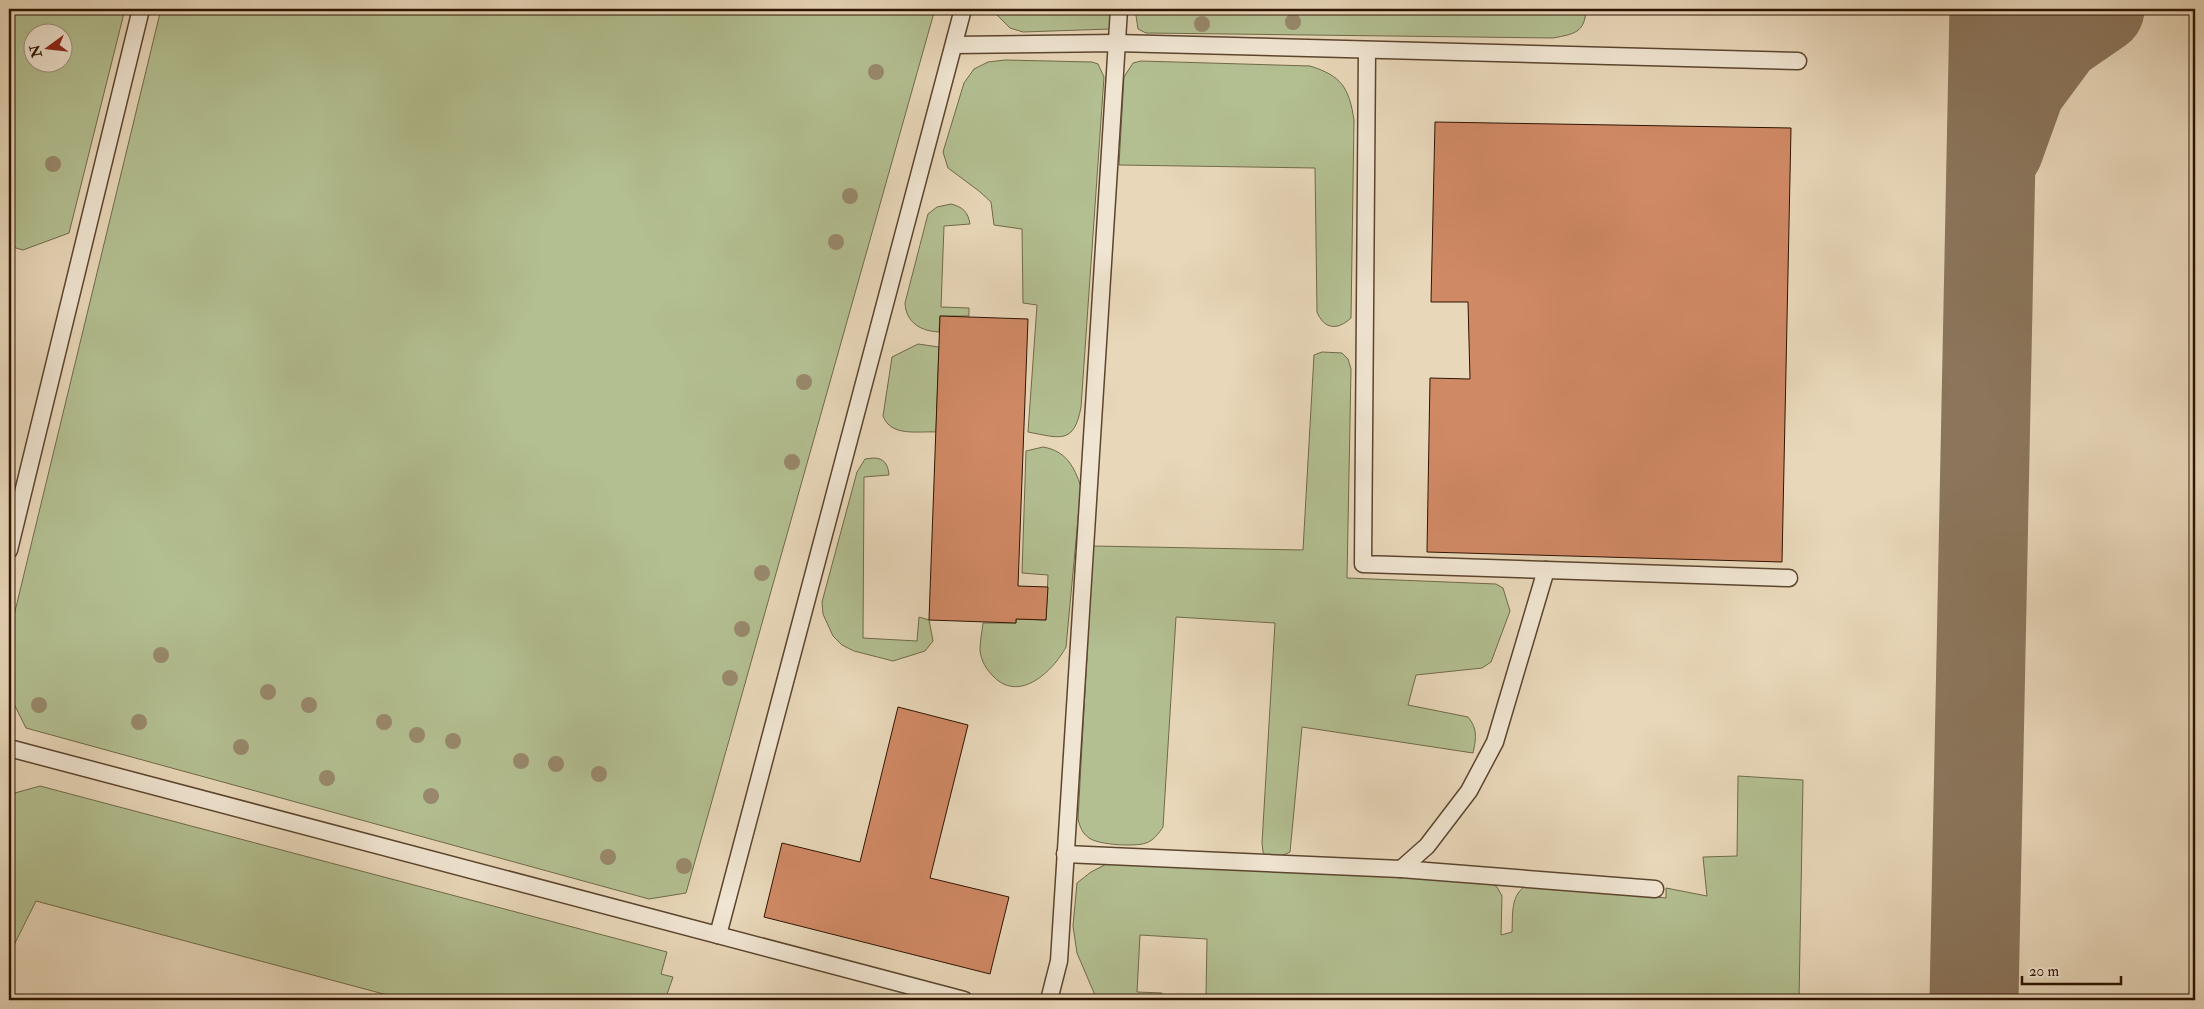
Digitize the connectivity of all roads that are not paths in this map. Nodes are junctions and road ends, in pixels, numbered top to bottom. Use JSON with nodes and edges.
{"nodes":[{"id":1,"x":141,"y":9,"type":"edge"},
{"id":2,"x":963,"y":9,"type":"edge"},
{"id":3,"x":1119,"y":9,"type":"edge"},
{"id":4,"x":1116,"y":43,"type":"junction"},
{"id":5,"x":954,"y":45,"type":"junction"},
{"id":6,"x":1366,"y":50,"type":"junction"},
{"id":7,"x":1798,"y":61,"type":"dead end"},
{"id":8,"x":9,"y":550,"type":"edge"},
{"id":9,"x":1546,"y":570,"type":"junction"},
{"id":10,"x":1789,"y":578,"type":"dead end"},
{"id":11,"x":9,"y":748,"type":"edge"},
{"id":12,"x":1065,"y":854,"type":"junction"},
{"id":13,"x":1401,"y":869,"type":"junction"},
{"id":14,"x":1655,"y":889,"type":"dead end"},
{"id":15,"x":718,"y":935,"type":"junction"},
{"id":16,"x":964,"y":1000,"type":"edge"},
{"id":17,"x":1050,"y":1000,"type":"edge"}],
"edges":[{"from":1,"to":8,"type":"lane"},
{"from":2,"to":5,"type":"lane"},
{"from":3,"to":4,"type":"lane"},
{"from":4,"to":5,"type":"lane"},
{"from":4,"to":6,"type":"lane"},
{"from":4,"to":12,"type":"lane"},
{"from":5,"to":15,"type":"lane"},
{"from":6,"to":7,"type":"lane"},
{"from":6,"to":9,"type":"lane"},
{"from":9,"to":10,"type":"lane"},
{"from":9,"to":13,"type":"lane"},
{"from":11,"to":15,"type":"lane"},
{"from":12,"to":13,"type":"lane"},
{"from":12,"to":17,"type":"lane"},
{"from":13,"to":14,"type":"lane"},
{"from":15,"to":16,"type":"lane"}]}
